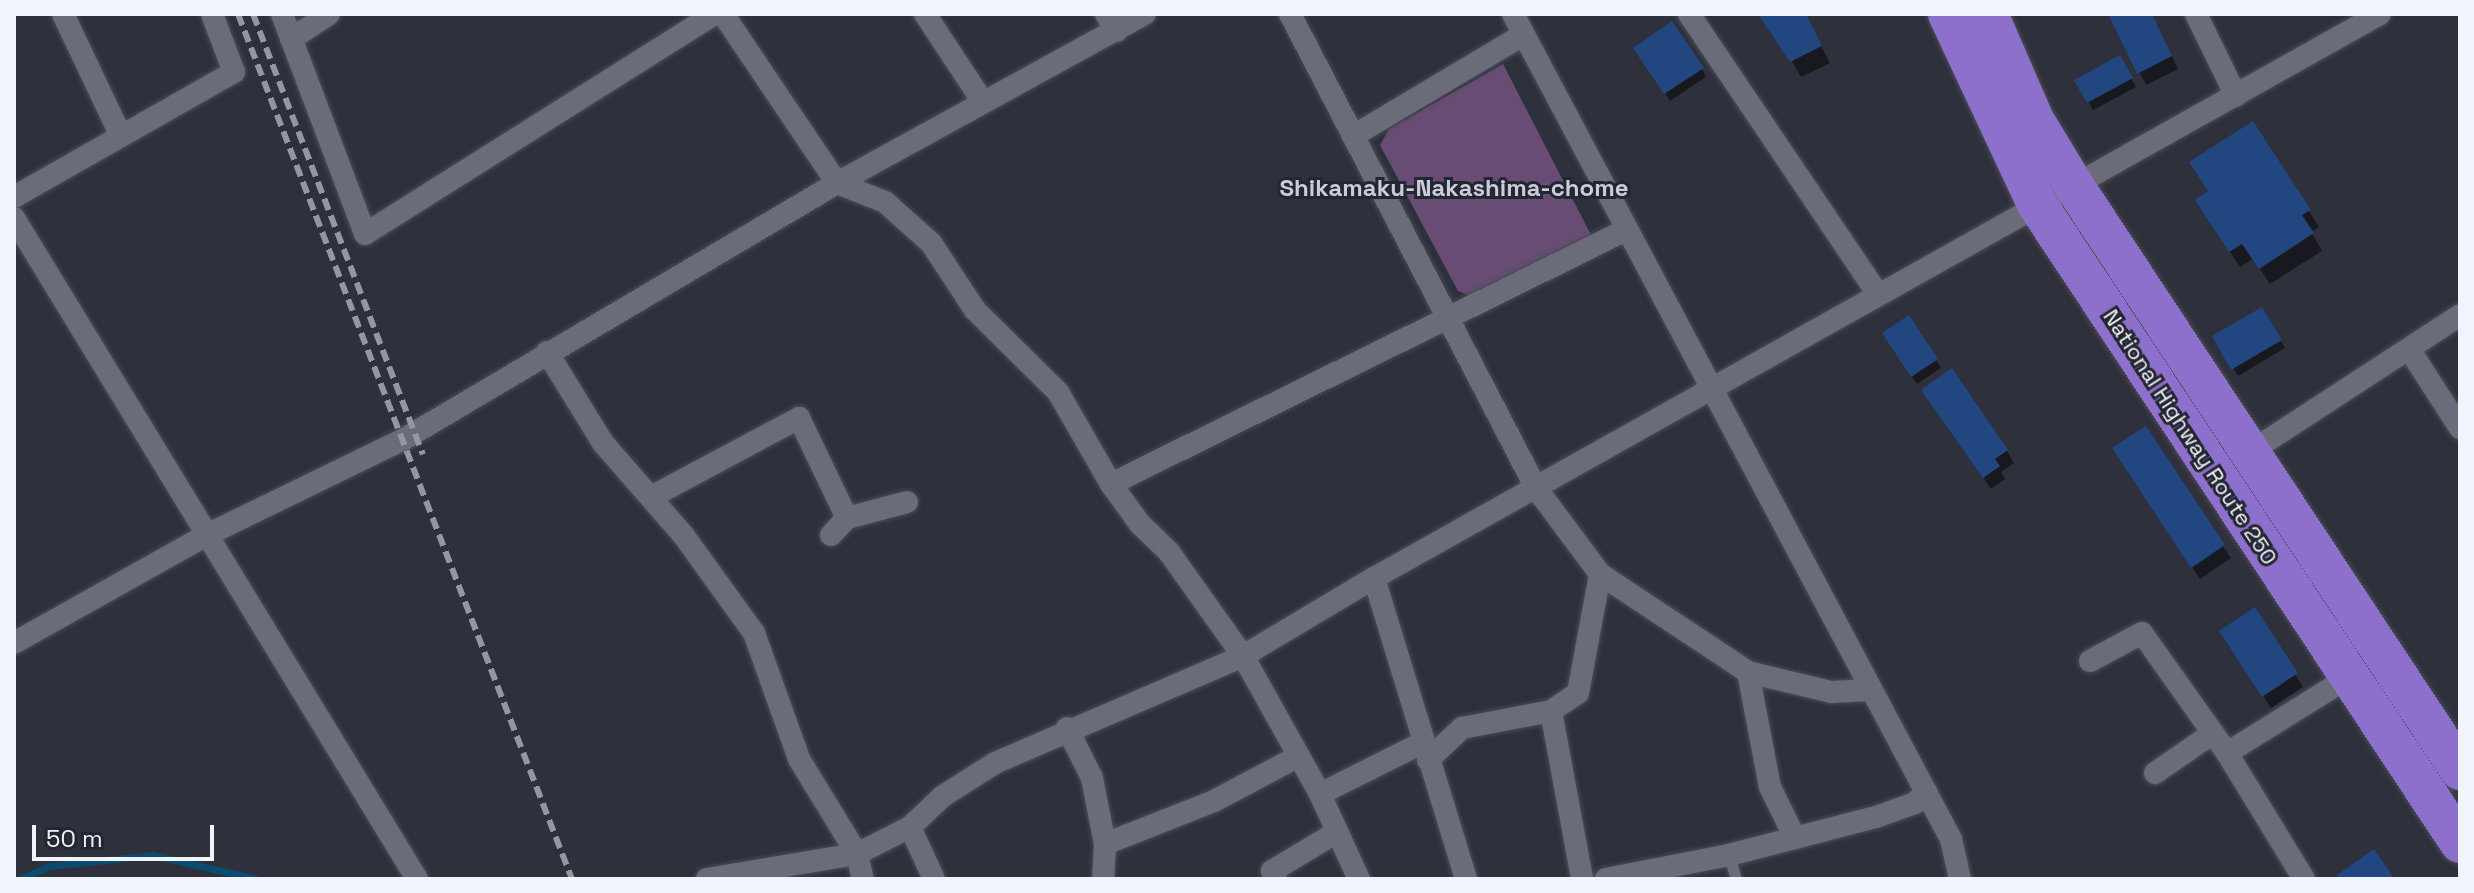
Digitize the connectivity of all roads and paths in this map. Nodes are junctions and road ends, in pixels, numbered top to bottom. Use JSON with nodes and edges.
{"nodes":[{"id":1,"x":63,"y":14,"type":"edge"},
{"id":2,"x":212,"y":14,"type":"edge"},
{"id":3,"x":282,"y":14,"type":"edge"},
{"id":4,"x":329,"y":14,"type":"edge"},
{"id":5,"x":714,"y":14,"type":"edge"},
{"id":6,"x":723,"y":14,"type":"edge"},
{"id":7,"x":925,"y":14,"type":"edge"},
{"id":8,"x":1145,"y":14,"type":"edge"},
{"id":9,"x":1290,"y":14,"type":"edge"},
{"id":10,"x":1513,"y":14,"type":"edge"},
{"id":11,"x":1689,"y":14,"type":"edge"},
{"id":12,"x":1948,"y":14,"type":"edge"},
{"id":13,"x":1988,"y":14,"type":"edge"},
{"id":14,"x":2196,"y":14,"type":"edge"},
{"id":15,"x":2380,"y":14,"type":"edge"},
{"id":16,"x":1112,"y":22,"type":"edge"},
{"id":17,"x":1523,"y":35,"type":"junction"},
{"id":18,"x":291,"y":39,"type":"junction"},
{"id":19,"x":2236,"y":96,"type":"junction"},
{"id":20,"x":983,"y":102,"type":"junction"},
{"id":21,"x":121,"y":136,"type":"junction"},
{"id":22,"x":1353,"y":136,"type":"junction"},
{"id":23,"x":837,"y":183,"type":"junction"},
{"id":24,"x":2074,"y":186,"type":"junction"},
{"id":25,"x":14,"y":197,"type":"edge"},
{"id":26,"x":2037,"y":204,"type":"junction"},
{"id":27,"x":14,"y":218,"type":"edge"},
{"id":28,"x":1626,"y":230,"type":"junction"},
{"id":29,"x":1877,"y":293,"type":"junction"},
{"id":30,"x":2460,"y":315,"type":"edge"},
{"id":31,"x":1449,"y":319,"type":"junction"},
{"id":32,"x":2409,"y":349,"type":"junction"},
{"id":33,"x":547,"y":352,"type":"junction"},
{"id":34,"x":1712,"y":392,"type":"junction"},
{"id":35,"x":2460,"y":428,"type":"edge"},
{"id":36,"x":2250,"y":452,"type":"junction"},
{"id":37,"x":1111,"y":484,"type":"junction"},
{"id":38,"x":1536,"y":488,"type":"junction"},
{"id":39,"x":651,"y":497,"type":"junction"},
{"id":40,"x":907,"y":502,"type":"dead end"},
{"id":41,"x":205,"y":536,"type":"junction"},
{"id":42,"x":1600,"y":574,"type":"junction"},
{"id":43,"x":1374,"y":578,"type":"junction"},
{"id":44,"x":14,"y":643,"type":"edge"},
{"id":45,"x":1243,"y":656,"type":"junction"},
{"id":46,"x":2090,"y":661,"type":"dead end"},
{"id":47,"x":1748,"y":672,"type":"junction"},
{"id":48,"x":2349,"y":677,"type":"junction"},
{"id":49,"x":1871,"y":690,"type":"junction"},
{"id":50,"x":1551,"y":711,"type":"junction"},
{"id":51,"x":1067,"y":728,"type":"junction"},
{"id":52,"x":2213,"y":733,"type":"junction"},
{"id":53,"x":1425,"y":752,"type":"junction"},
{"id":54,"x":2227,"y":753,"type":"junction"},
{"id":55,"x":1297,"y":757,"type":"junction"},
{"id":56,"x":2460,"y":770,"type":"edge"},
{"id":57,"x":2155,"y":773,"type":"dead end"},
{"id":58,"x":1926,"y":792,"type":"junction"},
{"id":59,"x":1320,"y":794,"type":"junction"},
{"id":60,"x":910,"y":827,"type":"junction"},
{"id":61,"x":1337,"y":832,"type":"junction"},
{"id":62,"x":1795,"y":838,"type":"junction"},
{"id":63,"x":2460,"y":843,"type":"edge"},
{"id":64,"x":1105,"y":844,"type":"junction"},
{"id":65,"x":857,"y":854,"type":"junction"},
{"id":66,"x":1729,"y":855,"type":"junction"},
{"id":67,"x":1629,"y":876,"type":"edge"},
{"id":68,"x":1460,"y":877,"type":"edge"},
{"id":69,"x":417,"y":879,"type":"edge"},
{"id":70,"x":707,"y":879,"type":"edge"},
{"id":71,"x":863,"y":879,"type":"edge"},
{"id":72,"x":934,"y":879,"type":"edge"},
{"id":73,"x":1103,"y":879,"type":"edge"},
{"id":74,"x":1276,"y":879,"type":"edge"},
{"id":75,"x":1359,"y":879,"type":"edge"},
{"id":76,"x":1582,"y":879,"type":"edge"},
{"id":77,"x":1606,"y":879,"type":"edge"},
{"id":78,"x":1736,"y":879,"type":"edge"},
{"id":79,"x":1960,"y":879,"type":"edge"},
{"id":80,"x":2304,"y":879,"type":"edge"}],
"edges":[{"from":1,"to":21,"type":"street"},
{"from":2,"to":21,"type":"street"},
{"from":3,"to":18,"type":"street"},
{"from":4,"to":18,"type":"street"},
{"from":5,"to":18,"type":"street"},
{"from":6,"to":23,"type":"street"},
{"from":7,"to":20,"type":"street"},
{"from":8,"to":16,"type":"street"},
{"from":9,"to":22,"type":"street"},
{"from":10,"to":17,"type":"street"},
{"from":11,"to":29,"type":"street"},
{"from":12,"to":26,"type":"highway","name":"National Highway Route 250"},
{"from":13,"to":24,"type":"highway","name":"National Highway Route 250"},
{"from":14,"to":19,"type":"street"},
{"from":15,"to":19,"type":"street"},
{"from":16,"to":20,"type":"street"},
{"from":17,"to":22,"type":"street"},
{"from":17,"to":28,"type":"street"},
{"from":19,"to":24,"type":"street"},
{"from":20,"to":23,"type":"street"},
{"from":21,"to":25,"type":"street"},
{"from":22,"to":31,"type":"street"},
{"from":23,"to":33,"type":"street"},
{"from":23,"to":37,"type":"street"},
{"from":24,"to":26,"type":"street"},
{"from":24,"to":36,"type":"highway","name":"National Highway Route 250"},
{"from":26,"to":29,"type":"street"},
{"from":26,"to":48,"type":"highway","name":"National Highway Route 250"},
{"from":27,"to":41,"type":"street"},
{"from":28,"to":31,"type":"street"},
{"from":28,"to":34,"type":"street"},
{"from":29,"to":34,"type":"street"},
{"from":30,"to":32,"type":"street"},
{"from":31,"to":37,"type":"street"},
{"from":31,"to":38,"type":"street"},
{"from":32,"to":35,"type":"street"},
{"from":32,"to":36,"type":"street"},
{"from":33,"to":39,"type":"street"},
{"from":33,"to":41,"type":"street"},
{"from":34,"to":38,"type":"street"},
{"from":34,"to":49,"type":"street"},
{"from":36,"to":56,"type":"highway","name":"National Highway Route 250"},
{"from":37,"to":45,"type":"street"},
{"from":38,"to":42,"type":"street"},
{"from":38,"to":43,"type":"street"},
{"from":39,"to":40,"type":"street"},
{"from":39,"to":65,"type":"street"},
{"from":41,"to":44,"type":"street"},
{"from":41,"to":69,"type":"street"},
{"from":42,"to":47,"type":"street"},
{"from":42,"to":50,"type":"street"},
{"from":43,"to":45,"type":"street"},
{"from":43,"to":53,"type":"street"},
{"from":45,"to":51,"type":"street"},
{"from":45,"to":55,"type":"street"},
{"from":46,"to":52,"type":"street"},
{"from":47,"to":49,"type":"street"},
{"from":47,"to":62,"type":"street"},
{"from":48,"to":54,"type":"street"},
{"from":48,"to":63,"type":"highway","name":"National Highway Route 250"},
{"from":49,"to":58,"type":"street"},
{"from":50,"to":53,"type":"street"},
{"from":50,"to":76,"type":"street"},
{"from":51,"to":60,"type":"street"},
{"from":51,"to":64,"type":"street"},
{"from":52,"to":54,"type":"street"},
{"from":52,"to":57,"type":"street"},
{"from":53,"to":59,"type":"street"},
{"from":53,"to":68,"type":"street"},
{"from":54,"to":80,"type":"street"},
{"from":55,"to":59,"type":"street"},
{"from":55,"to":64,"type":"street"},
{"from":58,"to":62,"type":"street"},
{"from":58,"to":79,"type":"street"},
{"from":59,"to":61,"type":"street"},
{"from":60,"to":65,"type":"street"},
{"from":60,"to":72,"type":"street"},
{"from":61,"to":74,"type":"street"},
{"from":61,"to":75,"type":"street"},
{"from":62,"to":66,"type":"street"},
{"from":64,"to":73,"type":"street"},
{"from":65,"to":70,"type":"street"},
{"from":65,"to":71,"type":"street"},
{"from":66,"to":67,"type":"street"},
{"from":66,"to":78,"type":"lane"},
{"from":67,"to":77,"type":"street"}]}
